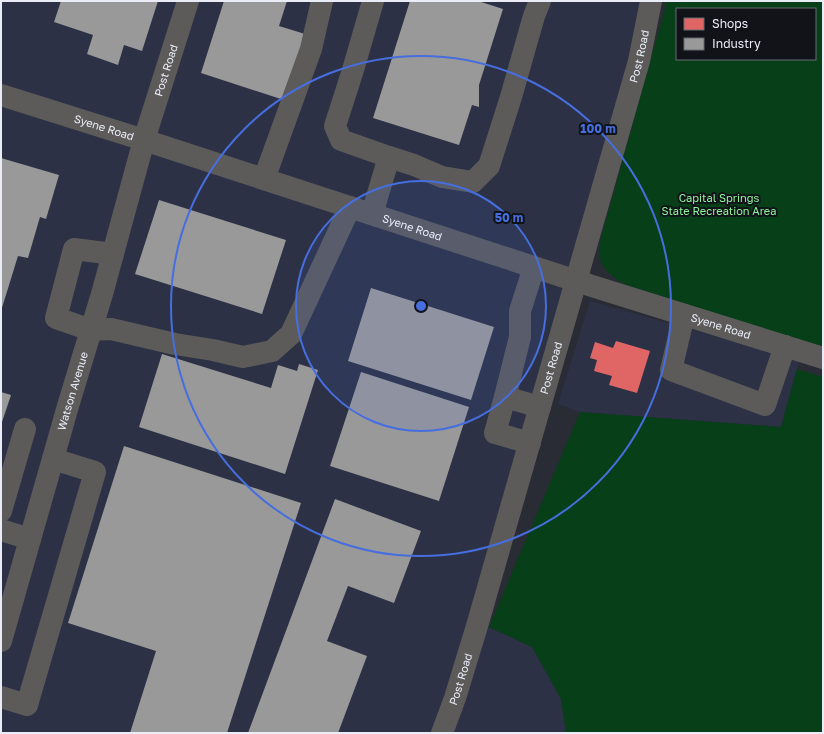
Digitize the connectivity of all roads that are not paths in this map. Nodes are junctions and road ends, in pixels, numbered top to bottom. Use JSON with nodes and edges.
{"nodes":[{"id":1,"x":188,"y":1,"type":"edge"},
{"id":2,"x":322,"y":1,"type":"edge"},
{"id":3,"x":373,"y":1,"type":"edge"},
{"id":4,"x":540,"y":1,"type":"edge"},
{"id":5,"x":652,"y":1,"type":"edge"},
{"id":6,"x":1,"y":95,"type":"edge"},
{"id":7,"x":144,"y":140,"type":"junction"},
{"id":8,"x":389,"y":157,"type":"junction"},
{"id":9,"x":264,"y":179,"type":"junction"},
{"id":10,"x":350,"y":207,"type":"junction"},
{"id":11,"x":372,"y":214,"type":"junction"},
{"id":12,"x":113,"y":254,"type":"junction"},
{"id":13,"x":534,"y":267,"type":"junction"},
{"id":14,"x":576,"y":281,"type":"junction"},
{"id":15,"x":684,"y":315,"type":"junction"},
{"id":16,"x":91,"y":330,"type":"junction"},
{"id":17,"x":785,"y":346,"type":"junction"},
{"id":18,"x":823,"y":358,"type":"edge"},
{"id":19,"x":505,"y":397,"type":"junction"},
{"id":20,"x":540,"y":406,"type":"junction"},
{"id":21,"x":25,"y":429,"type":"dead end"},
{"id":22,"x":530,"y":442,"type":"junction"},
{"id":23,"x":53,"y":459,"type":"junction"},
{"id":24,"x":1,"y":511,"type":"edge"},
{"id":25,"x":1,"y":530,"type":"edge"},
{"id":26,"x":30,"y":539,"type":"junction"},
{"id":27,"x":1,"y":641,"type":"edge"},
{"id":28,"x":1,"y":697,"type":"edge"},
{"id":29,"x":442,"y":733,"type":"edge"}],
"edges":[{"from":1,"to":7,"type":"street","name":"Post Road"},
{"from":2,"to":9,"type":"street"},
{"from":3,"to":8,"type":"street"},
{"from":4,"to":8,"type":"street"},
{"from":5,"to":14,"type":"street","name":"Post Road"},
{"from":6,"to":7,"type":"street","name":"Syene Road"},
{"from":7,"to":9,"type":"street","name":"Syene Road"},
{"from":7,"to":12,"type":"street","name":"Watson Avenue"},
{"from":8,"to":11,"type":"street"},
{"from":9,"to":10,"type":"street","name":"Syene Road"},
{"from":10,"to":11,"type":"street","name":"Syene Road"},
{"from":10,"to":16,"type":"street"},
{"from":11,"to":13,"type":"street","name":"Syene Road"},
{"from":12,"to":16,"type":"street","name":"Watson Avenue"},
{"from":12,"to":16,"type":"street"},
{"from":13,"to":14,"type":"street","name":"Syene Road"},
{"from":13,"to":19,"type":"street"},
{"from":14,"to":15,"type":"street","name":"Syene Road"},
{"from":14,"to":20,"type":"street","name":"Post Road"},
{"from":15,"to":17,"type":"street","name":"Syene Road"},
{"from":15,"to":17,"type":"street"},
{"from":16,"to":23,"type":"street","name":"Watson Avenue"},
{"from":17,"to":18,"type":"street","name":"Syene Road"},
{"from":19,"to":20,"type":"street"},
{"from":19,"to":22,"type":"street"},
{"from":20,"to":22,"type":"street","name":"Post Road"},
{"from":21,"to":24,"type":"street"},
{"from":22,"to":29,"type":"street","name":"Post Road"},
{"from":23,"to":26,"type":"street","name":"Watson Avenue"},
{"from":23,"to":28,"type":"street"},
{"from":25,"to":26,"type":"street"},
{"from":26,"to":27,"type":"street","name":"Watson Avenue"}]}
